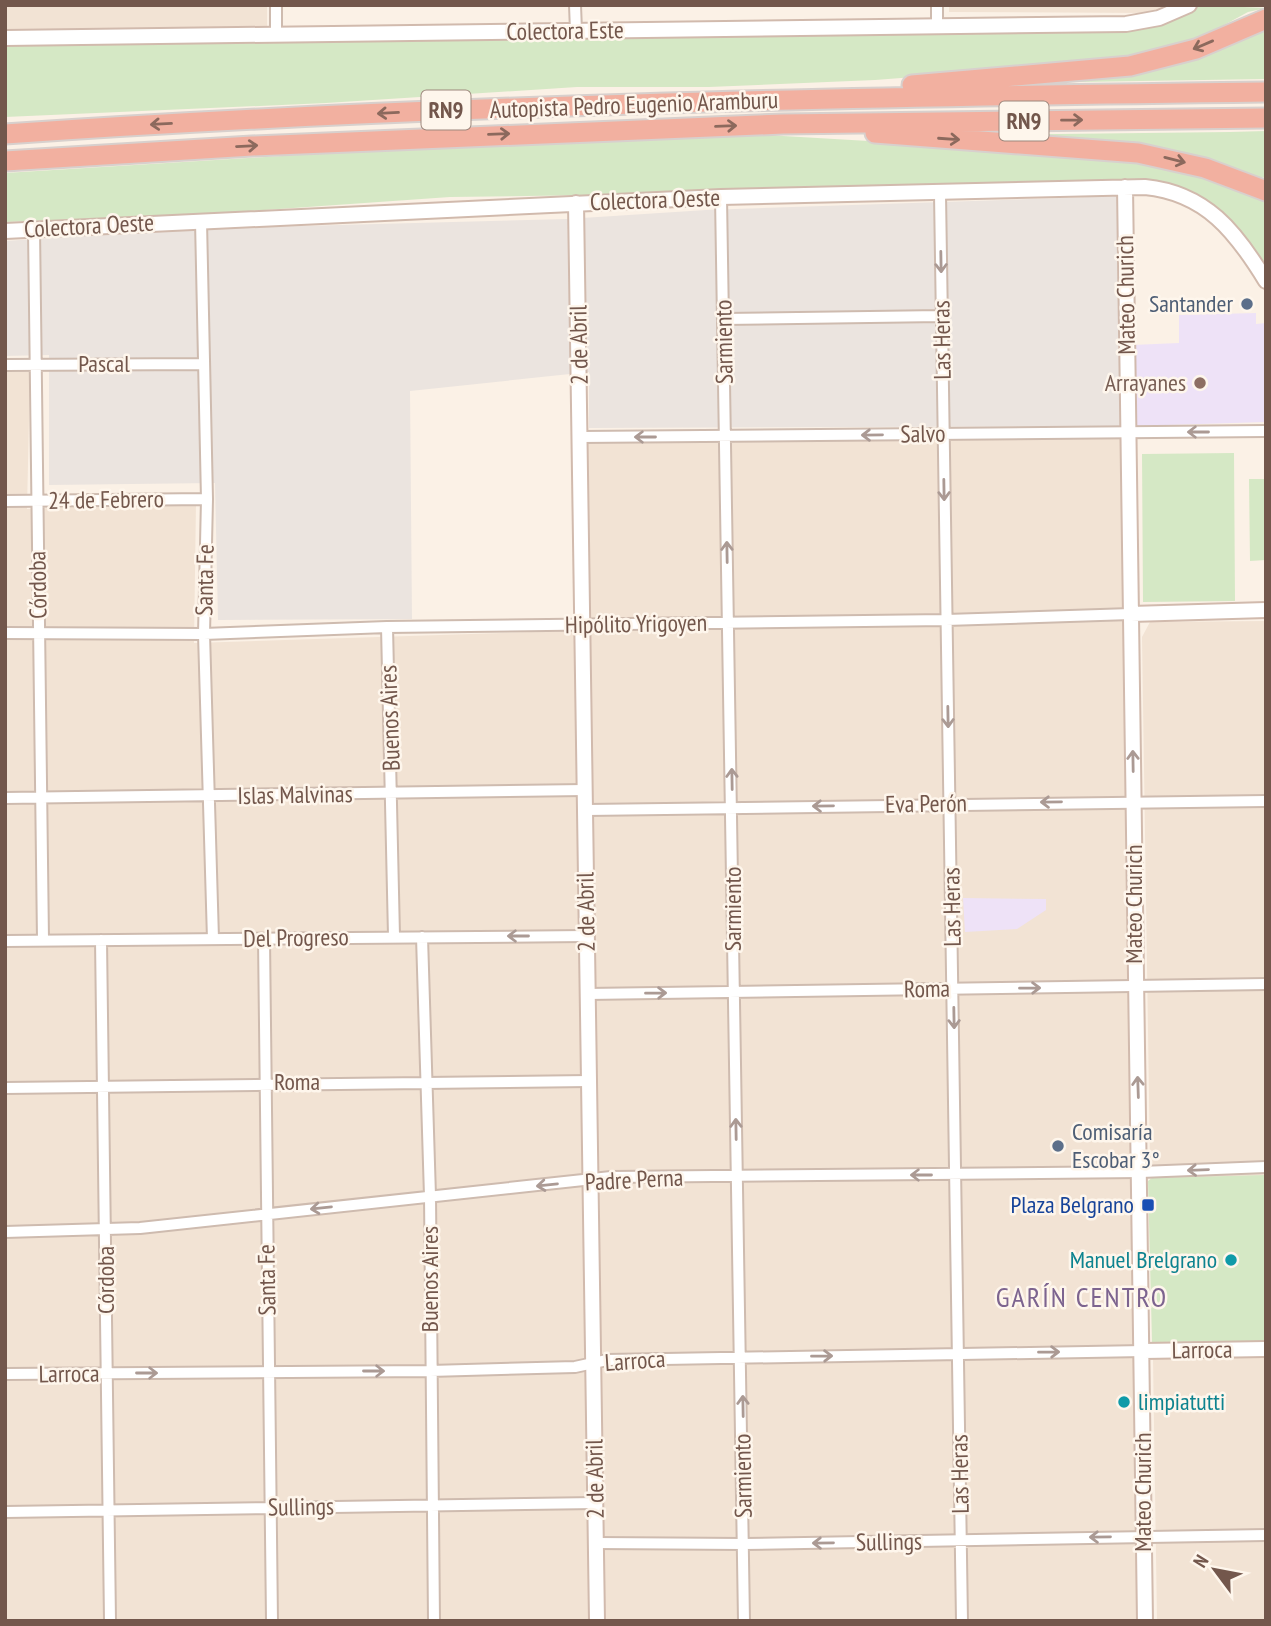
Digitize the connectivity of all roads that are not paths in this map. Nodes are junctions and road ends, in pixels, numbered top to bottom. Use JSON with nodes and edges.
{"nodes":[{"id":1,"x":276,"y":5,"type":"edge"},
{"id":2,"x":575,"y":5,"type":"edge"},
{"id":3,"x":937,"y":5,"type":"edge"},
{"id":4,"x":1189,"y":5,"type":"edge"},
{"id":5,"x":1266,"y":19,"type":"edge"},
{"id":6,"x":937,"y":25,"type":"junction"},
{"id":7,"x":576,"y":31,"type":"junction"},
{"id":8,"x":276,"y":36,"type":"junction"},
{"id":9,"x":5,"y":38,"type":"edge"},
{"id":10,"x":1266,"y":92,"type":"edge"},
{"id":11,"x":824,"y":97,"type":"junction"},
{"id":12,"x":1266,"y":118,"type":"edge"},
{"id":13,"x":783,"y":124,"type":"junction"},
{"id":14,"x":5,"y":128,"type":"edge"},
{"id":15,"x":68,"y":129,"type":"junction"},
{"id":16,"x":5,"y":134,"type":"edge"},
{"id":17,"x":5,"y":163,"type":"edge"},
{"id":18,"x":1125,"y":187,"type":"junction"},
{"id":19,"x":1266,"y":191,"type":"edge"},
{"id":20,"x":940,"y":194,"type":"junction"},
{"id":21,"x":722,"y":197,"type":"junction"},
{"id":22,"x":576,"y":204,"type":"junction"},
{"id":23,"x":201,"y":221,"type":"junction"},
{"id":24,"x":34,"y":229,"type":"junction"},
{"id":25,"x":5,"y":231,"type":"edge"},
{"id":26,"x":1266,"y":281,"type":"edge"},
{"id":27,"x":941,"y":316,"type":"junction"},
{"id":28,"x":723,"y":318,"type":"junction"},
{"id":29,"x":36,"y":364,"type":"junction"},
{"id":30,"x":204,"y":364,"type":"junction"},
{"id":31,"x":5,"y":365,"type":"edge"},
{"id":32,"x":1266,"y":431,"type":"edge"},
{"id":33,"x":1129,"y":432,"type":"junction"},
{"id":34,"x":944,"y":434,"type":"junction"},
{"id":35,"x":725,"y":436,"type":"junction"},
{"id":36,"x":580,"y":437,"type":"junction"},
{"id":37,"x":207,"y":499,"type":"junction"},
{"id":38,"x":5,"y":501,"type":"edge"},
{"id":39,"x":37,"y":502,"type":"junction"},
{"id":40,"x":1266,"y":610,"type":"edge"},
{"id":41,"x":1131,"y":614,"type":"junction"},
{"id":42,"x":946,"y":620,"type":"junction"},
{"id":43,"x":728,"y":623,"type":"junction"},
{"id":44,"x":584,"y":625,"type":"junction"},
{"id":45,"x":387,"y":627,"type":"junction"},
{"id":46,"x":5,"y":633,"type":"edge"},
{"id":47,"x":38,"y":633,"type":"junction"},
{"id":48,"x":204,"y":634,"type":"junction"},
{"id":49,"x":585,"y":790,"type":"junction"},
{"id":50,"x":392,"y":793,"type":"junction"},
{"id":51,"x":210,"y":797,"type":"junction"},
{"id":52,"x":5,"y":798,"type":"edge"},
{"id":53,"x":42,"y":798,"type":"junction"},
{"id":54,"x":1134,"y":801,"type":"junction"},
{"id":55,"x":1266,"y":801,"type":"edge"},
{"id":56,"x":950,"y":804,"type":"junction"},
{"id":57,"x":733,"y":808,"type":"junction"},
{"id":58,"x":586,"y":810,"type":"junction"},
{"id":59,"x":394,"y":936,"type":"junction"},
{"id":60,"x":586,"y":936,"type":"junction"},
{"id":61,"x":422,"y":937,"type":"junction"},
{"id":62,"x":212,"y":939,"type":"junction"},
{"id":63,"x":264,"y":939,"type":"junction"},
{"id":64,"x":43,"y":940,"type":"junction"},
{"id":65,"x":101,"y":940,"type":"junction"},
{"id":66,"x":5,"y":941,"type":"edge"},
{"id":67,"x":1266,"y":984,"type":"edge"},
{"id":68,"x":1135,"y":986,"type":"junction"},
{"id":69,"x":953,"y":989,"type":"junction"},
{"id":70,"x":733,"y":991,"type":"junction"},
{"id":71,"x":587,"y":994,"type":"junction"},
{"id":72,"x":427,"y":1081,"type":"junction"},
{"id":73,"x":589,"y":1081,"type":"junction"},
{"id":74,"x":265,"y":1083,"type":"junction"},
{"id":75,"x":103,"y":1086,"type":"junction"},
{"id":76,"x":5,"y":1088,"type":"edge"},
{"id":77,"x":1266,"y":1167,"type":"edge"},
{"id":78,"x":1141,"y":1172,"type":"junction"},
{"id":79,"x":957,"y":1175,"type":"junction"},
{"id":80,"x":737,"y":1176,"type":"junction"},
{"id":81,"x":588,"y":1181,"type":"junction"},
{"id":82,"x":430,"y":1196,"type":"junction"},
{"id":83,"x":267,"y":1214,"type":"junction"},
{"id":84,"x":106,"y":1230,"type":"junction"},
{"id":85,"x":5,"y":1232,"type":"edge"},
{"id":86,"x":1266,"y":1349,"type":"edge"},
{"id":87,"x":1143,"y":1351,"type":"junction"},
{"id":88,"x":959,"y":1354,"type":"junction"},
{"id":89,"x":742,"y":1357,"type":"junction"},
{"id":90,"x":592,"y":1364,"type":"junction"},
{"id":91,"x":430,"y":1371,"type":"junction"},
{"id":92,"x":269,"y":1372,"type":"junction"},
{"id":93,"x":107,"y":1373,"type":"junction"},
{"id":94,"x":5,"y":1374,"type":"edge"},
{"id":95,"x":596,"y":1503,"type":"junction"},
{"id":96,"x":431,"y":1505,"type":"junction"},
{"id":97,"x":271,"y":1507,"type":"junction"},
{"id":98,"x":109,"y":1510,"type":"junction"},
{"id":99,"x":5,"y":1511,"type":"edge"},
{"id":100,"x":1266,"y":1535,"type":"edge"},
{"id":101,"x":1143,"y":1536,"type":"junction"},
{"id":102,"x":961,"y":1541,"type":"junction"},
{"id":103,"x":596,"y":1543,"type":"junction"},
{"id":104,"x":744,"y":1544,"type":"junction"},
{"id":105,"x":110,"y":1621,"type":"edge"},
{"id":106,"x":272,"y":1621,"type":"edge"},
{"id":107,"x":434,"y":1621,"type":"edge"},
{"id":108,"x":597,"y":1621,"type":"edge"},
{"id":109,"x":744,"y":1621,"type":"edge"},
{"id":110,"x":962,"y":1621,"type":"edge"},
{"id":111,"x":1145,"y":1621,"type":"edge"}],
"edges":[{"from":1,"to":8,"type":"street"},
{"from":2,"to":7,"type":"street"},
{"from":3,"to":6,"type":"street"},
{"from":4,"to":6,"type":"street","name":"Colectora Este"},
{"from":5,"to":11,"type":"highway","one_way":true},
{"from":6,"to":7,"type":"street","name":"Colectora Este"},
{"from":7,"to":8,"type":"street","name":"Colectora Este"},
{"from":8,"to":9,"type":"street","name":"Colectora Este"},
{"from":10,"to":11,"type":"highway","name":"Autopista Pedro Eugenio Aramburu","number":"RN9"},
{"from":11,"to":15,"type":"highway","name":"Autopista Pedro Eugenio Aramburu","number":"RN9","one_way":true},
{"from":13,"to":12,"type":"highway","name":"Autopista Pedro Eugenio Aramburu","number":"RN9","one_way":true},
{"from":17,"to":13,"type":"highway","name":"Autopista Pedro Eugenio Aramburu","number":"RN9","one_way":true},
{"from":13,"to":19,"type":"highway","one_way":true},
{"from":14,"to":15,"type":"highway"},
{"from":15,"to":16,"type":"highway","name":"Autopista Pedro Eugenio Aramburu","number":"RN9"},
{"from":18,"to":20,"type":"street","name":"Colectora Oeste"},
{"from":18,"to":26,"type":"street","name":"Colectora Oeste"},
{"from":18,"to":33,"type":"street","name":"Mateo Churich"},
{"from":20,"to":21,"type":"street","name":"Colectora Oeste"},
{"from":20,"to":27,"type":"street","name":"Las Heras","one_way":true},
{"from":21,"to":22,"type":"street","name":"Colectora Oeste"},
{"from":21,"to":28,"type":"street","name":"Sarmiento"},
{"from":22,"to":23,"type":"street","name":"Colectora Oeste"},
{"from":22,"to":36,"type":"street","name":"2 de Abril"},
{"from":23,"to":24,"type":"street","name":"Colectora Oeste"},
{"from":23,"to":30,"type":"street","name":"Santa Fe"},
{"from":24,"to":25,"type":"street","name":"Colectora Oeste"},
{"from":24,"to":29,"type":"street","name":"Córdoba"},
{"from":27,"to":28,"type":"street"},
{"from":27,"to":34,"type":"street","name":"Las Heras"},
{"from":28,"to":35,"type":"street","name":"Sarmiento"},
{"from":29,"to":30,"type":"street","name":"Pascal"},
{"from":29,"to":31,"type":"street","name":"Pascal"},
{"from":29,"to":39,"type":"street","name":"Córdoba"},
{"from":30,"to":37,"type":"street","name":"Santa Fe"},
{"from":32,"to":33,"type":"street","name":"Salvo","one_way":true},
{"from":33,"to":34,"type":"street","name":"Salvo"},
{"from":33,"to":41,"type":"street","name":"Mateo Churich"},
{"from":34,"to":35,"type":"street","name":"Salvo","one_way":true},
{"from":34,"to":42,"type":"street","name":"Las Heras","one_way":true},
{"from":35,"to":36,"type":"street","name":"Salvo","one_way":true},
{"from":43,"to":35,"type":"street","name":"Sarmiento","one_way":true},
{"from":36,"to":44,"type":"street","name":"2 de Abril"},
{"from":37,"to":39,"type":"street","name":"24 de Febrero"},
{"from":37,"to":48,"type":"street","name":"Santa Fe"},
{"from":38,"to":39,"type":"street","name":"24 de Febrero"},
{"from":39,"to":47,"type":"street","name":"Córdoba"},
{"from":40,"to":41,"type":"street","name":"Hipólito Yrigoyen"},
{"from":41,"to":42,"type":"street","name":"Hipólito Yrigoyen"},
{"from":54,"to":41,"type":"street","name":"Mateo Churich","one_way":true},
{"from":42,"to":43,"type":"street","name":"Hipólito Yrigoyen"},
{"from":42,"to":56,"type":"street","name":"Las Heras","one_way":true},
{"from":43,"to":44,"type":"street","name":"Hipólito Yrigoyen"},
{"from":57,"to":43,"type":"street","name":"Sarmiento","one_way":true},
{"from":44,"to":45,"type":"street","name":"Hipólito Yrigoyen"},
{"from":44,"to":49,"type":"street","name":"2 de Abril"},
{"from":45,"to":48,"type":"street","name":"Hipólito Yrigoyen"},
{"from":45,"to":50,"type":"street","name":"Buenos Aires"},
{"from":46,"to":47,"type":"street","name":"Hipólito Yrigoyen"},
{"from":47,"to":48,"type":"street","name":"Hipólito Yrigoyen"},
{"from":47,"to":53,"type":"street","name":"Córdoba"},
{"from":48,"to":51,"type":"street","name":"Santa Fe"},
{"from":49,"to":50,"type":"street","name":"Islas Malvinas"},
{"from":49,"to":58,"type":"street","name":"2 de Abril"},
{"from":50,"to":51,"type":"street","name":"Islas Malvinas"},
{"from":50,"to":59,"type":"street","name":"Buenos Aires"},
{"from":51,"to":53,"type":"street","name":"Islas Malvinas"},
{"from":51,"to":62,"type":"street","name":"Santa Fe"},
{"from":52,"to":53,"type":"street","name":"Islas Malvinas"},
{"from":53,"to":64,"type":"street","name":"Córdoba"},
{"from":54,"to":55,"type":"street","name":"Eva Perón"},
{"from":54,"to":56,"type":"street","name":"Eva Perón","one_way":true},
{"from":54,"to":68,"type":"street","name":"Mateo Churich"},
{"from":56,"to":57,"type":"street","name":"Eva Perón","one_way":true},
{"from":56,"to":69,"type":"street","name":"Las Heras"},
{"from":57,"to":58,"type":"street","name":"Eva Perón"},
{"from":57,"to":70,"type":"street","name":"Sarmiento"},
{"from":58,"to":60,"type":"street","name":"2 de Abril"},
{"from":59,"to":61,"type":"street","name":"Del Progreso"},
{"from":59,"to":63,"type":"street","name":"Del Progreso"},
{"from":60,"to":61,"type":"street","name":"Del Progreso","one_way":true},
{"from":60,"to":71,"type":"street","name":"2 de Abril"},
{"from":61,"to":72,"type":"street","name":"Buenos Aires"},
{"from":62,"to":63,"type":"street","name":"Del Progreso"},
{"from":62,"to":65,"type":"street","name":"Del Progreso"},
{"from":63,"to":74,"type":"street","name":"Santa Fe"},
{"from":64,"to":65,"type":"street","name":"Del Progreso"},
{"from":64,"to":66,"type":"street","name":"Del Progreso"},
{"from":65,"to":75,"type":"street","name":"Córdoba"},
{"from":67,"to":68,"type":"street","name":"Roma"},
{"from":69,"to":68,"type":"street","name":"Roma","one_way":true},
{"from":78,"to":68,"type":"street","name":"Mateo Churich","one_way":true},
{"from":69,"to":70,"type":"street","name":"Roma"},
{"from":69,"to":79,"type":"street","name":"Las Heras","one_way":true},
{"from":71,"to":70,"type":"street","name":"Roma","one_way":true},
{"from":80,"to":70,"type":"street","name":"Sarmiento","one_way":true},
{"from":71,"to":73,"type":"street","name":"2 de Abril"},
{"from":72,"to":73,"type":"street","name":"Roma"},
{"from":72,"to":74,"type":"street","name":"Roma"},
{"from":72,"to":82,"type":"street","name":"Buenos Aires"},
{"from":73,"to":81,"type":"street","name":"2 de Abril"},
{"from":74,"to":75,"type":"street","name":"Roma"},
{"from":74,"to":83,"type":"street","name":"Santa Fe"},
{"from":75,"to":76,"type":"street","name":"Roma"},
{"from":75,"to":84,"type":"street","name":"Córdoba"},
{"from":77,"to":78,"type":"street","name":"Padre Perna","one_way":true},
{"from":78,"to":79,"type":"street","name":"Padre Perna"},
{"from":78,"to":87,"type":"street","name":"Mateo Churich"},
{"from":79,"to":80,"type":"street","name":"Padre Perna","one_way":true},
{"from":79,"to":88,"type":"street","name":"Las Heras"},
{"from":80,"to":81,"type":"street","name":"Padre Perna"},
{"from":80,"to":89,"type":"street","name":"Sarmiento"},
{"from":81,"to":82,"type":"street","name":"Padre Perna","one_way":true},
{"from":81,"to":90,"type":"street","name":"2 de Abril"},
{"from":82,"to":83,"type":"street","name":"Padre Perna","one_way":true},
{"from":82,"to":91,"type":"street","name":"Buenos Aires"},
{"from":83,"to":84,"type":"street","name":"Padre Perna"},
{"from":83,"to":92,"type":"street","name":"Santa Fe"},
{"from":84,"to":85,"type":"street","name":"Padre Perna"},
{"from":84,"to":93,"type":"street","name":"Córdoba"},
{"from":86,"to":87,"type":"street","name":"Larroca"},
{"from":88,"to":87,"type":"street","name":"Larroca","one_way":true},
{"from":87,"to":101,"type":"street","name":"Mateo Churich"},
{"from":89,"to":88,"type":"street","name":"Larroca","one_way":true},
{"from":88,"to":102,"type":"street","name":"Las Heras"},
{"from":89,"to":90,"type":"street","name":"Larroca"},
{"from":104,"to":89,"type":"street","name":"Sarmiento","one_way":true},
{"from":90,"to":91,"type":"street","name":"Larroca"},
{"from":90,"to":95,"type":"street","name":"2 de Abril"},
{"from":92,"to":91,"type":"street","name":"Larroca","one_way":true},
{"from":91,"to":96,"type":"street","name":"Buenos Aires"},
{"from":93,"to":92,"type":"street","name":"Larroca","one_way":true},
{"from":92,"to":97,"type":"street","name":"Santa Fe"},
{"from":93,"to":94,"type":"street","name":"Larroca"},
{"from":93,"to":98,"type":"street","name":"Córdoba"},
{"from":95,"to":96,"type":"street","name":"Sullings"},
{"from":95,"to":103,"type":"street","name":"2 de Abril"},
{"from":96,"to":97,"type":"street","name":"Sullings"},
{"from":96,"to":107,"type":"street","name":"Buenos Aires"},
{"from":97,"to":98,"type":"street","name":"Sullings"},
{"from":97,"to":106,"type":"street","name":"Santa Fe"},
{"from":98,"to":99,"type":"street","name":"Sullings"},
{"from":98,"to":105,"type":"street","name":"Córdoba"},
{"from":100,"to":101,"type":"street","name":"Sullings"},
{"from":101,"to":102,"type":"street","name":"Sullings","one_way":true},
{"from":101,"to":111,"type":"street","name":"Mateo Churich"},
{"from":102,"to":104,"type":"street","name":"Sullings","one_way":true},
{"from":102,"to":110,"type":"street","name":"Las Heras"},
{"from":103,"to":104,"type":"street","name":"Sullings"},
{"from":103,"to":108,"type":"street","name":"2 de Abril"},
{"from":104,"to":109,"type":"street","name":"Sarmiento"}]}
